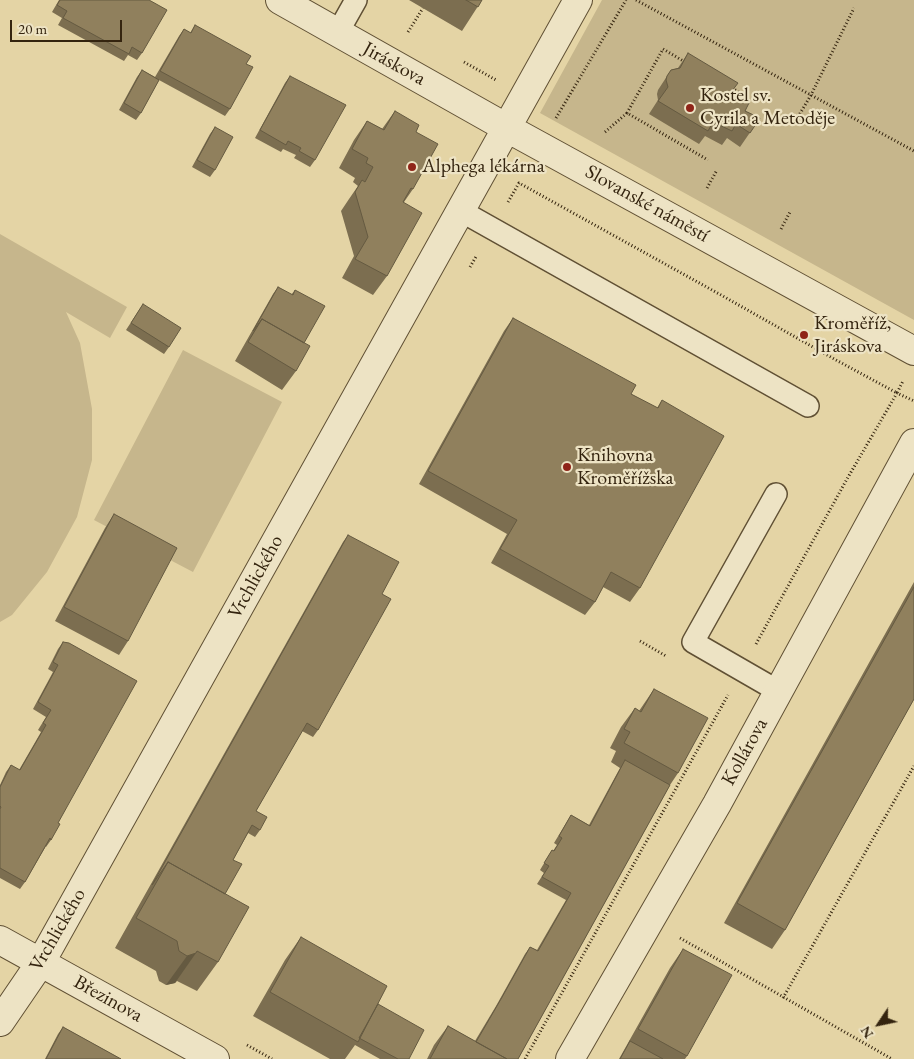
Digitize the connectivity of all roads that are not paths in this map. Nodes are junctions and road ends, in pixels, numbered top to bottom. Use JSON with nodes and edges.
{"nodes":[{"id":1,"x":280,"y":0,"type":"edge"},
{"id":2,"x":356,"y":0,"type":"edge"},
{"id":3,"x":578,"y":0,"type":"edge"},
{"id":4,"x":338,"y":32,"type":"junction"},
{"id":5,"x":507,"y":128,"type":"junction"},
{"id":6,"x":461,"y":211,"type":"junction"},
{"id":7,"x":914,"y":351,"type":"edge"},
{"id":8,"x":808,"y":406,"type":"dead end"},
{"id":9,"x":914,"y":443,"type":"edge"},
{"id":10,"x":776,"y":494,"type":"dead end"},
{"id":11,"x":778,"y":691,"type":"junction"},
{"id":12,"x":0,"y":940,"type":"edge"},
{"id":13,"x":41,"y":962,"type":"junction"},
{"id":14,"x":0,"y":1022,"type":"edge"},
{"id":15,"x":216,"y":1059,"type":"edge"},
{"id":16,"x":570,"y":1059,"type":"edge"}],
"edges":[{"from":1,"to":4,"type":"street","name":"Jiráskova"},
{"from":2,"to":4,"type":"lane"},
{"from":3,"to":5,"type":"street"},
{"from":4,"to":5,"type":"street","name":"Jiráskova"},
{"from":5,"to":6,"type":"street","name":"Vrchlického"},
{"from":5,"to":7,"type":"street","name":"Slovanské náměstí"},
{"from":6,"to":8,"type":"lane"},
{"from":6,"to":13,"type":"street","name":"Vrchlického"},
{"from":9,"to":11,"type":"street","name":"Kollárova"},
{"from":10,"to":11,"type":"lane"},
{"from":11,"to":16,"type":"street","name":"Kollárova"},
{"from":12,"to":13,"type":"street","name":"Březinova"},
{"from":13,"to":14,"type":"street","name":"Vrchlického"},
{"from":13,"to":15,"type":"street","name":"Březinova"}]}
